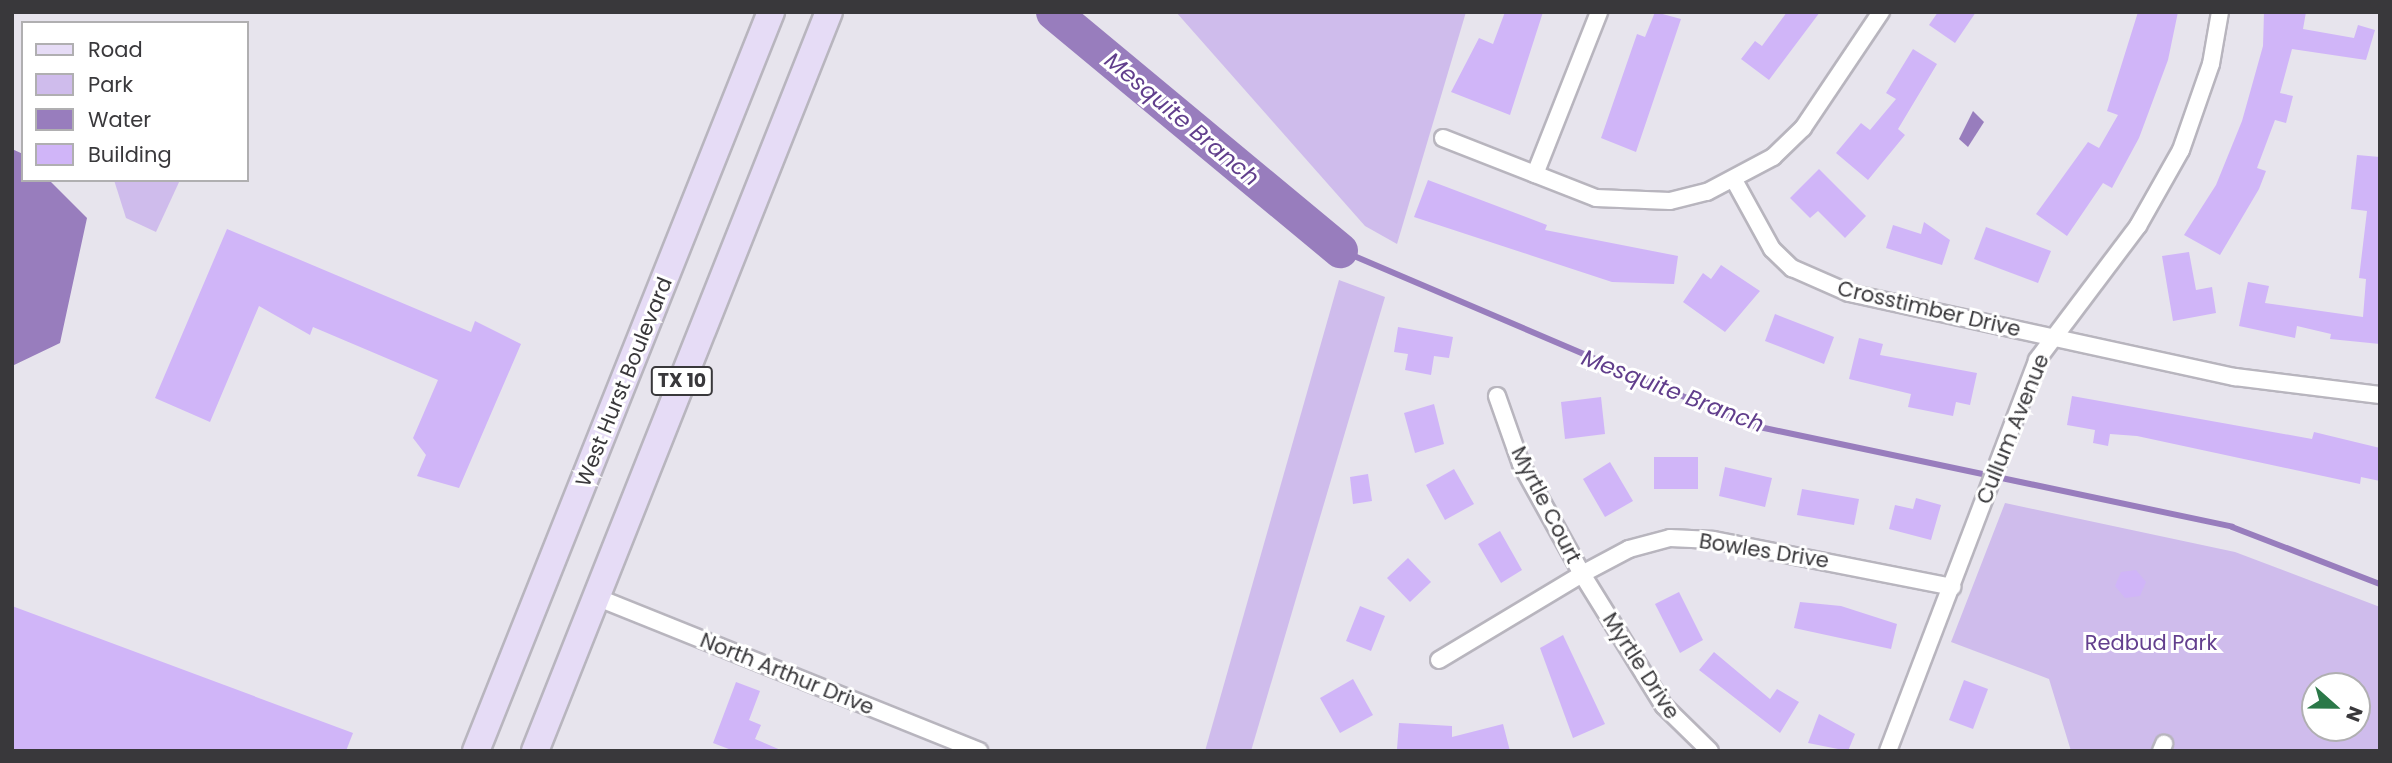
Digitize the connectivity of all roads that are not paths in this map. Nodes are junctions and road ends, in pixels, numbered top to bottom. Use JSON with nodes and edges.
{"nodes":[{"id":1,"x":771,"y":12,"type":"edge"},
{"id":2,"x":829,"y":12,"type":"edge"},
{"id":3,"x":1598,"y":12,"type":"edge"},
{"id":4,"x":1881,"y":12,"type":"edge"},
{"id":5,"x":2220,"y":12,"type":"edge"},
{"id":6,"x":1443,"y":138,"type":"dead end"},
{"id":7,"x":1535,"y":174,"type":"junction"},
{"id":8,"x":1734,"y":180,"type":"junction"},
{"id":9,"x":2052,"y":337,"type":"junction"},
{"id":10,"x":2380,"y":395,"type":"edge"},
{"id":11,"x":1497,"y":396,"type":"dead end"},
{"id":12,"x":1582,"y":574,"type":"junction"},
{"id":13,"x":1952,"y":587,"type":"junction"},
{"id":14,"x":596,"y":597,"type":"junction"},
{"id":15,"x":1439,"y":660,"type":"dead end"},
{"id":16,"x":476,"y":751,"type":"edge"},
{"id":17,"x":535,"y":751,"type":"edge"},
{"id":18,"x":979,"y":751,"type":"edge"},
{"id":19,"x":1710,"y":751,"type":"edge"},
{"id":20,"x":1888,"y":751,"type":"edge"}],
"edges":[{"from":1,"to":16,"type":"main road","name":"West Hurst Boulevard","number":"TX 10"},
{"from":2,"to":14,"type":"main road","number":"TX 10"},
{"from":3,"to":7,"type":"street"},
{"from":4,"to":8,"type":"street"},
{"from":5,"to":9,"type":"street","name":"Cullum Avenue"},
{"from":6,"to":7,"type":"street"},
{"from":7,"to":8,"type":"street"},
{"from":8,"to":9,"type":"street","name":"Crosstimber Drive"},
{"from":9,"to":10,"type":"street","name":"Crosstimber Drive"},
{"from":9,"to":13,"type":"street","name":"Cullum Avenue"},
{"from":11,"to":12,"type":"street","name":"Myrtle Court"},
{"from":12,"to":13,"type":"street","name":"Bowles Drive"},
{"from":12,"to":15,"type":"street","name":"Bowles Drive"},
{"from":12,"to":19,"type":"street","name":"Myrtle Drive"},
{"from":13,"to":20,"type":"street","name":"Cullum Avenue"},
{"from":14,"to":17,"type":"main road","number":"TX 10"},
{"from":14,"to":18,"type":"street","name":"North Arthur Drive"}]}
